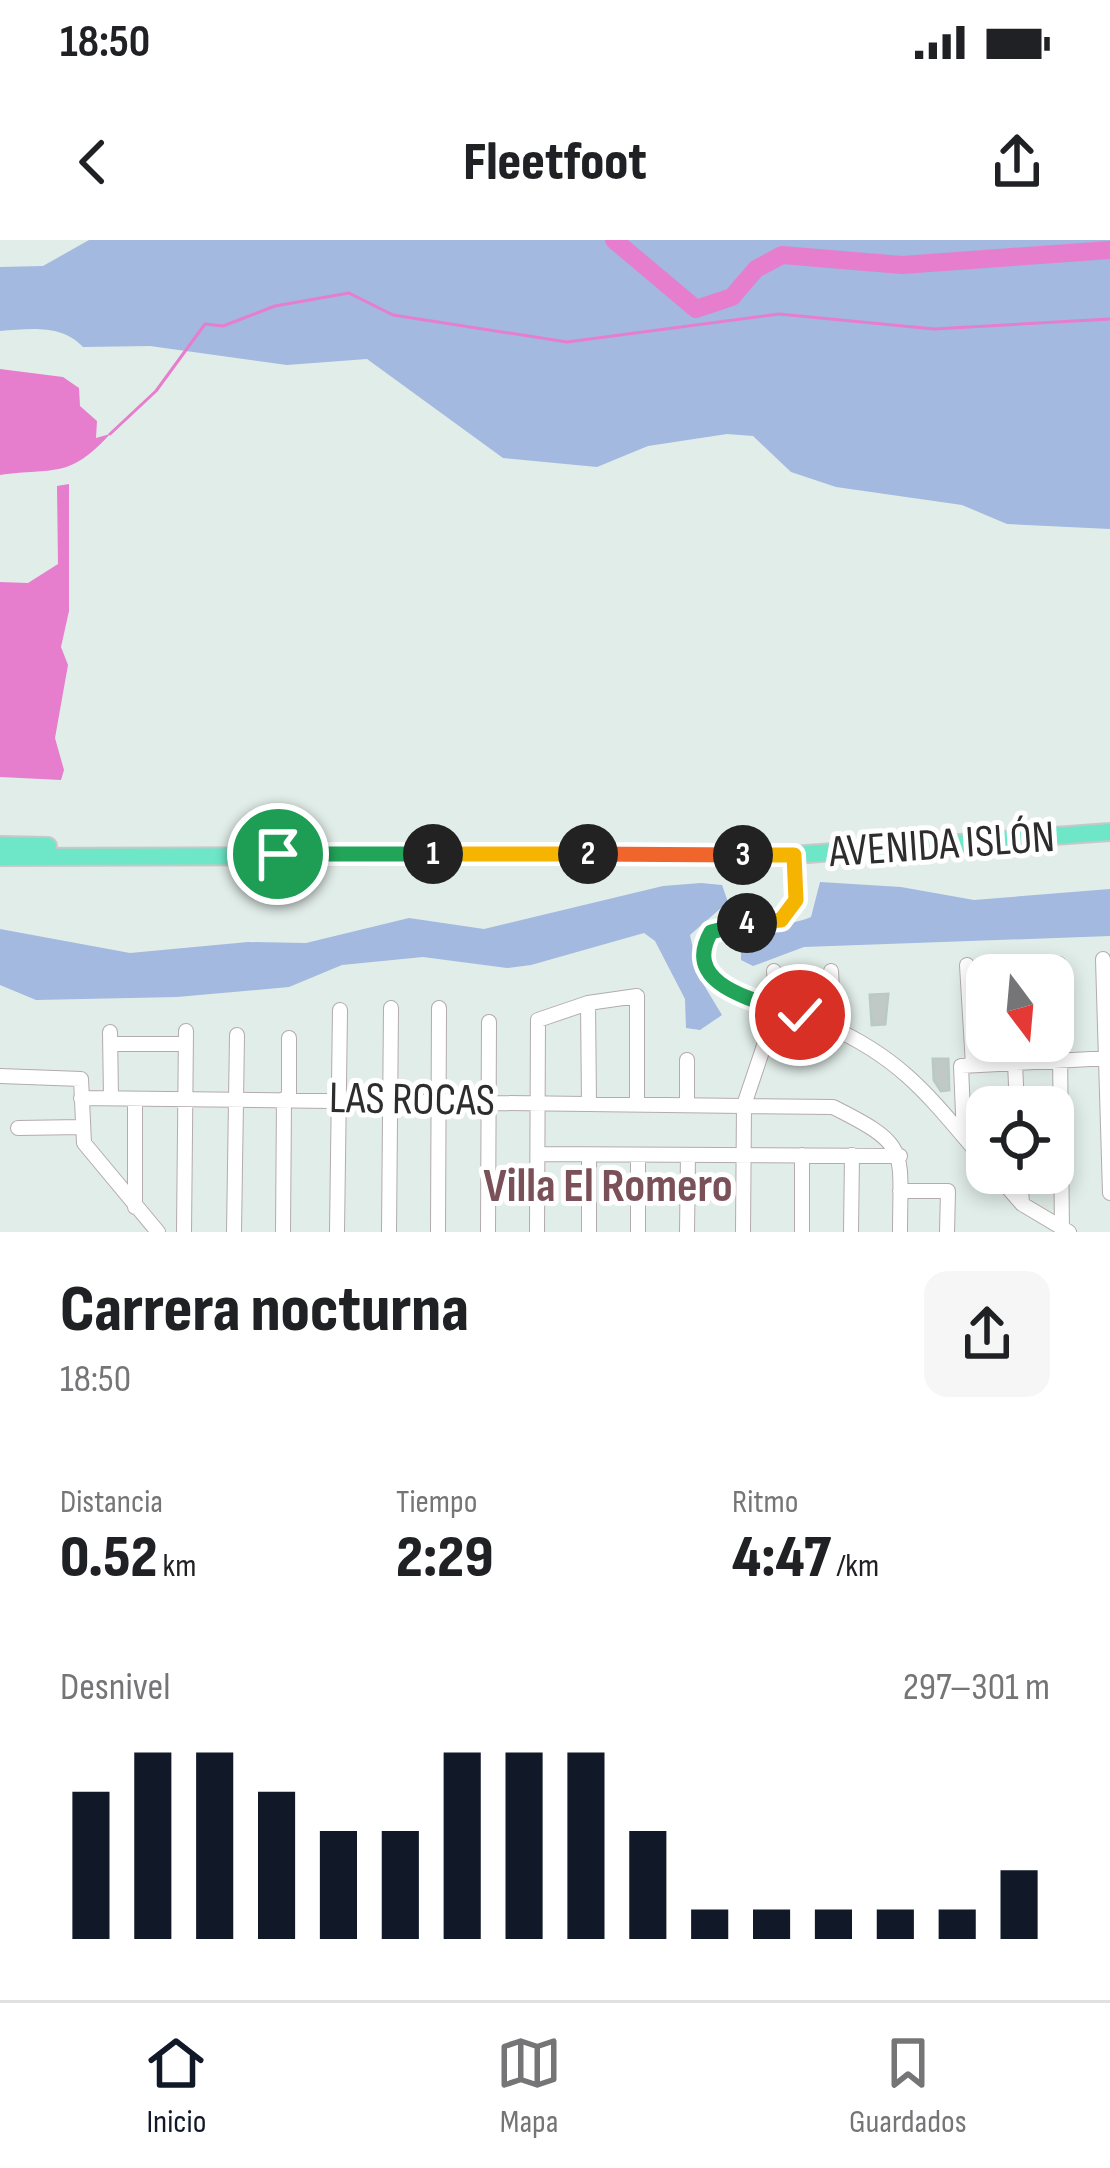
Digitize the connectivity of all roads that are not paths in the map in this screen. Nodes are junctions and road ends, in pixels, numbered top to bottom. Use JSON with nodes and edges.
{"nodes":[{"id":1,"x":1110,"y":832,"type":"edge"},
{"id":2,"x":0,"y":845,"type":"edge"},
{"id":3,"x":126,"y":853,"type":"junction"},
{"id":4,"x":794,"y":855,"type":"junction"},
{"id":5,"x":0,"y":857,"type":"edge"},
{"id":6,"x":1102,"y":959,"type":"dead end"},
{"id":7,"x":774,"y":971,"type":"dead end"},
{"id":8,"x":831,"y":971,"type":"dead end"},
{"id":9,"x":588,"y":1003,"type":"junction"},
{"id":10,"x":777,"y":1007,"type":"junction"},
{"id":11,"x":391,"y":1008,"type":"dead end"},
{"id":12,"x":439,"y":1008,"type":"dead end"},
{"id":13,"x":340,"y":1010,"type":"dead end"},
{"id":14,"x":489,"y":1022,"type":"dead end"},
{"id":15,"x":834,"y":1029,"type":"junction"},
{"id":16,"x":237,"y":1035,"type":"dead end"},
{"id":17,"x":289,"y":1038,"type":"dead end"},
{"id":18,"x":1109,"y":1058,"type":"edge"},
{"id":19,"x":1074,"y":1059,"type":"edge"},
{"id":20,"x":687,"y":1060,"type":"dead end"},
{"id":21,"x":1015,"y":1062,"type":"joint"},
{"id":22,"x":1061,"y":1062,"type":"edge"},
{"id":23,"x":967,"y":1065,"type":"joint"},
{"id":24,"x":5,"y":1076,"type":"edge"},
{"id":25,"x":1016,"y":1086,"type":"edge"},
{"id":26,"x":81,"y":1098,"type":"junction"},
{"id":27,"x":110,"y":1098,"type":"junction"},
{"id":28,"x":286,"y":1098,"type":"junction"},
{"id":29,"x":135,"y":1099,"type":"junction"},
{"id":30,"x":186,"y":1099,"type":"junction"},
{"id":31,"x":235,"y":1099,"type":"junction"},
{"id":32,"x":339,"y":1099,"type":"junction"},
{"id":33,"x":390,"y":1100,"type":"junction"},
{"id":34,"x":439,"y":1101,"type":"junction"},
{"id":35,"x":488,"y":1101,"type":"junction"},
{"id":36,"x":538,"y":1102,"type":"junction"},
{"id":37,"x":589,"y":1102,"type":"junction"},
{"id":38,"x":637,"y":1103,"type":"junction"},
{"id":39,"x":687,"y":1104,"type":"junction"},
{"id":40,"x":744,"y":1105,"type":"junction"},
{"id":41,"x":82,"y":1127,"type":"junction"},
{"id":42,"x":18,"y":1128,"type":"dead end"},
{"id":43,"x":964,"y":1137,"type":"junction"},
{"id":44,"x":966,"y":1139,"type":"edge"},
{"id":45,"x":539,"y":1154,"type":"junction"},
{"id":46,"x":590,"y":1155,"type":"junction"},
{"id":47,"x":638,"y":1155,"type":"junction"},
{"id":48,"x":688,"y":1155,"type":"junction"},
{"id":49,"x":743,"y":1155,"type":"junction"},
{"id":50,"x":802,"y":1155,"type":"junction"},
{"id":51,"x":852,"y":1155,"type":"junction"},
{"id":52,"x":900,"y":1156,"type":"junction"},
{"id":53,"x":900,"y":1191,"type":"junction"},
{"id":54,"x":1110,"y":1193,"type":"edge"},
{"id":55,"x":1013,"y":1194,"type":"edge"},
{"id":56,"x":1021,"y":1194,"type":"edge"},
{"id":57,"x":1022,"y":1204,"type":"junction"},
{"id":58,"x":135,"y":1207,"type":"junction"},
{"id":59,"x":1066,"y":1231,"type":"edge"},
{"id":60,"x":158,"y":1232,"type":"edge"},
{"id":61,"x":184,"y":1232,"type":"edge"},
{"id":62,"x":234,"y":1232,"type":"edge"},
{"id":63,"x":284,"y":1232,"type":"edge"},
{"id":64,"x":337,"y":1232,"type":"edge"},
{"id":65,"x":389,"y":1232,"type":"edge"},
{"id":66,"x":438,"y":1232,"type":"edge"},
{"id":67,"x":488,"y":1232,"type":"edge"},
{"id":68,"x":537,"y":1232,"type":"edge"},
{"id":69,"x":589,"y":1232,"type":"edge"},
{"id":70,"x":638,"y":1232,"type":"edge"},
{"id":71,"x":687,"y":1232,"type":"edge"},
{"id":72,"x":743,"y":1232,"type":"edge"},
{"id":73,"x":802,"y":1232,"type":"edge"},
{"id":74,"x":851,"y":1232,"type":"edge"},
{"id":75,"x":900,"y":1232,"type":"edge"},
{"id":76,"x":947,"y":1232,"type":"edge"}],
"edges":[{"from":1,"to":4,"type":"main road","name":"AVENIDA ISLÓN"},
{"from":2,"to":3,"type":"main road","name":"AVENIDA ISLÓN"},
{"from":3,"to":4,"type":"main road","name":"AVENIDA ISLÓN"},
{"from":3,"to":5,"type":"main road","name":"AVENIDA ISLÓN"},
{"from":4,"to":10,"type":"street"},
{"from":6,"to":18,"type":"street"},
{"from":7,"to":10,"type":"street"},
{"from":8,"to":15,"type":"street"},
{"from":9,"to":36,"type":"street"},
{"from":9,"to":37,"type":"street"},
{"from":9,"to":38,"type":"street"},
{"from":10,"to":15,"type":"street"},
{"from":10,"to":40,"type":"street"},
{"from":11,"to":33,"type":"street"},
{"from":12,"to":34,"type":"street"},
{"from":13,"to":32,"type":"street"},
{"from":14,"to":35,"type":"street"},
{"from":15,"to":43,"type":"street"},
{"from":16,"to":31,"type":"street"},
{"from":17,"to":28,"type":"street"},
{"from":18,"to":19,"type":"street"},
{"from":18,"to":54,"type":"street"},
{"from":20,"to":39,"type":"street"},
{"from":21,"to":23,"type":"street"},
{"from":21,"to":25,"type":"street"},
{"from":22,"to":59,"type":"street"},
{"from":23,"to":43,"type":"street"},
{"from":24,"to":26,"type":"street"},
{"from":26,"to":27,"type":"street","name":"LAS ROCAS"},
{"from":26,"to":41,"type":"street"},
{"from":27,"to":29,"type":"street","name":"LAS ROCAS"},
{"from":27,"to":30,"type":"street"},
{"from":28,"to":31,"type":"street","name":"LAS ROCAS"},
{"from":28,"to":32,"type":"street","name":"LAS ROCAS"},
{"from":28,"to":63,"type":"street"},
{"from":29,"to":30,"type":"street","name":"LAS ROCAS"},
{"from":29,"to":58,"type":"street"},
{"from":30,"to":31,"type":"street","name":"LAS ROCAS"},
{"from":30,"to":61,"type":"street"},
{"from":31,"to":62,"type":"street"},
{"from":32,"to":33,"type":"street","name":"LAS ROCAS"},
{"from":32,"to":64,"type":"street"},
{"from":33,"to":34,"type":"street","name":"LAS ROCAS"},
{"from":33,"to":65,"type":"street"},
{"from":34,"to":35,"type":"street","name":"LAS ROCAS"},
{"from":34,"to":66,"type":"street"},
{"from":35,"to":36,"type":"street","name":"LAS ROCAS"},
{"from":35,"to":67,"type":"street"},
{"from":36,"to":37,"type":"street","name":"LAS ROCAS"},
{"from":36,"to":45,"type":"street"},
{"from":37,"to":38,"type":"street","name":"LAS ROCAS"},
{"from":38,"to":39,"type":"street","name":"LAS ROCAS"},
{"from":39,"to":40,"type":"street","name":"LAS ROCAS"},
{"from":40,"to":49,"type":"street"},
{"from":40,"to":52,"type":"street","name":"LAS ROCAS"},
{"from":41,"to":42,"type":"street"},
{"from":41,"to":58,"type":"street"},
{"from":43,"to":44,"type":"street"},
{"from":45,"to":46,"type":"street"},
{"from":45,"to":68,"type":"street"},
{"from":46,"to":47,"type":"street"},
{"from":46,"to":69,"type":"street"},
{"from":47,"to":48,"type":"street"},
{"from":47,"to":70,"type":"street"},
{"from":48,"to":49,"type":"street"},
{"from":48,"to":71,"type":"street"},
{"from":49,"to":50,"type":"street"},
{"from":49,"to":72,"type":"street"},
{"from":50,"to":51,"type":"street"},
{"from":50,"to":73,"type":"street"},
{"from":51,"to":52,"type":"street"},
{"from":51,"to":74,"type":"street"},
{"from":52,"to":53,"type":"street"},
{"from":53,"to":75,"type":"street"},
{"from":53,"to":76,"type":"street"},
{"from":55,"to":57,"type":"street"},
{"from":56,"to":57,"type":"street"},
{"from":57,"to":59,"type":"street"},
{"from":58,"to":60,"type":"street"}]}
